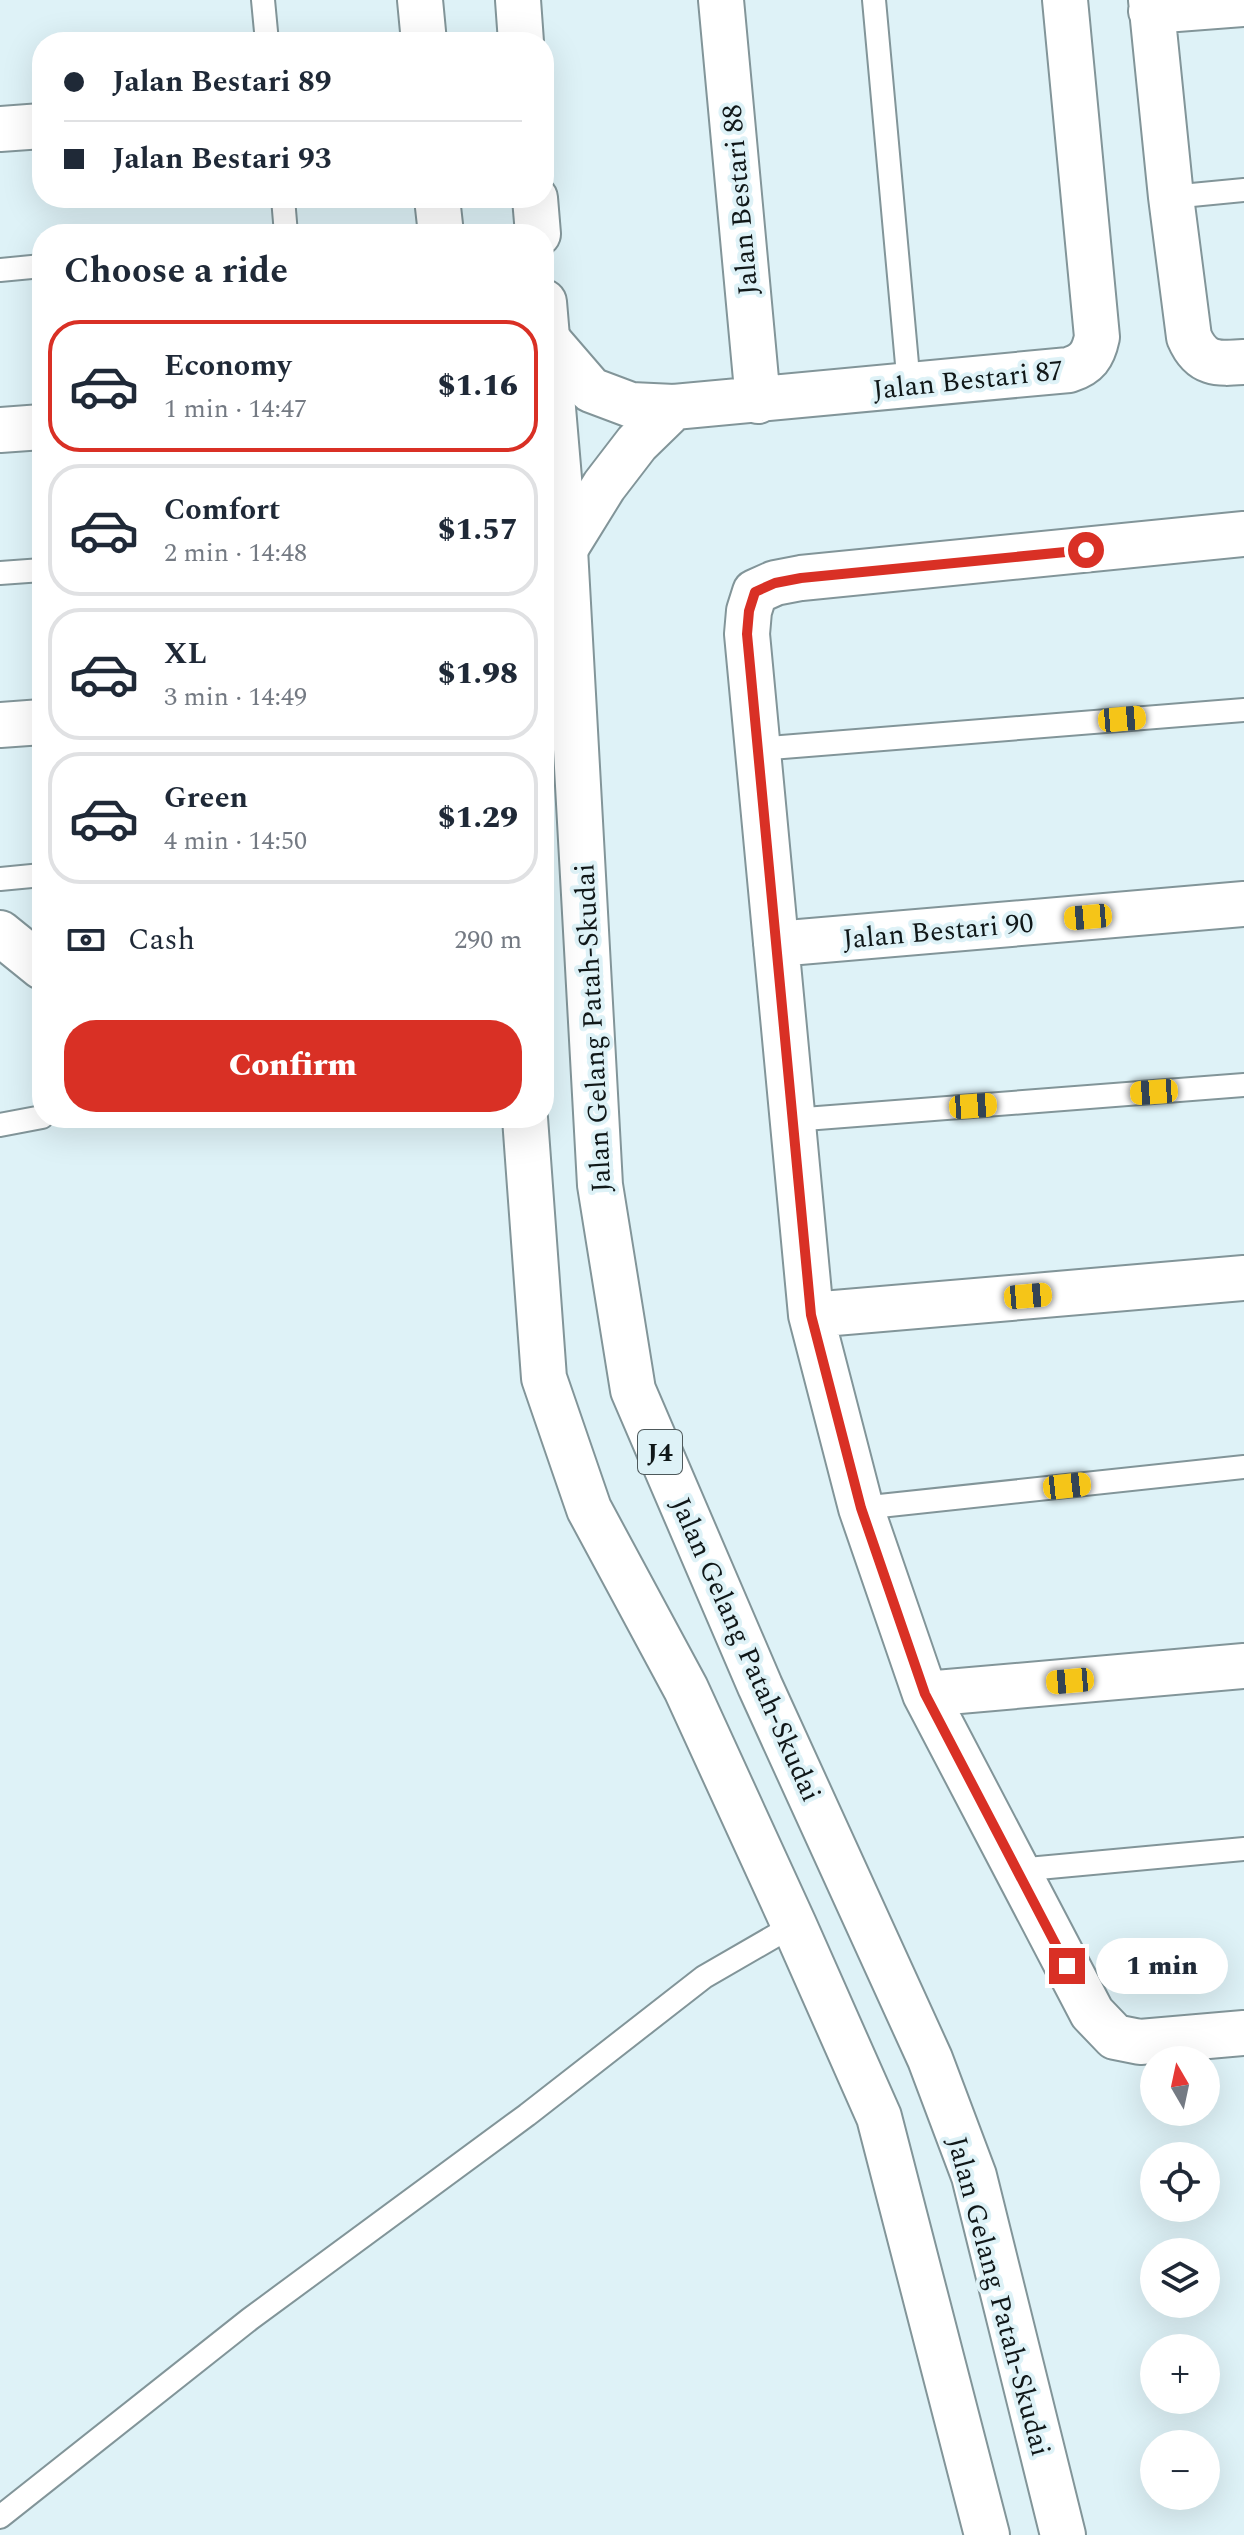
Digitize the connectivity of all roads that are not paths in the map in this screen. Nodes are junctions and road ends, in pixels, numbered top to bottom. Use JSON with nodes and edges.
{"nodes":[{"id":1,"x":263,"y":0,"type":"edge"},
{"id":2,"x":420,"y":0,"type":"edge"},
{"id":3,"x":518,"y":0,"type":"edge"},
{"id":4,"x":721,"y":0,"type":"edge"},
{"id":5,"x":874,"y":0,"type":"edge"},
{"id":6,"x":1065,"y":0,"type":"edge"},
{"id":7,"x":1244,"y":4,"type":"edge"},
{"id":8,"x":1151,"y":6,"type":"edge"},
{"id":9,"x":266,"y":32,"type":"edge"},
{"id":10,"x":423,"y":32,"type":"edge"},
{"id":11,"x":520,"y":32,"type":"edge"},
{"id":12,"x":32,"y":127,"type":"edge"},
{"id":13,"x":0,"y":129,"type":"edge"},
{"id":14,"x":1244,"y":190,"type":"edge"},
{"id":15,"x":1171,"y":197,"type":"junction"},
{"id":16,"x":32,"y":267,"type":"edge"},
{"id":17,"x":0,"y":270,"type":"edge"},
{"id":18,"x":554,"y":332,"type":"edge"},
{"id":19,"x":1244,"y":362,"type":"edge"},
{"id":20,"x":909,"y":386,"type":"junction"},
{"id":21,"x":758,"y":401,"type":"junction"},
{"id":22,"x":674,"y":407,"type":"junction"},
{"id":23,"x":554,"y":416,"type":"edge"},
{"id":24,"x":32,"y":428,"type":"edge"},
{"id":25,"x":0,"y":430,"type":"edge"},
{"id":26,"x":1244,"y":534,"type":"edge"},
{"id":27,"x":565,"y":549,"type":"junction"},
{"id":28,"x":32,"y":571,"type":"edge"},
{"id":29,"x":0,"y":573,"type":"edge"},
{"id":30,"x":1244,"y":710,"type":"edge"},
{"id":31,"x":32,"y":723,"type":"edge"},
{"id":32,"x":0,"y":725,"type":"edge"},
{"id":33,"x":757,"y":749,"type":"junction"},
{"id":34,"x":32,"y":876,"type":"edge"},
{"id":35,"x":0,"y":879,"type":"edge"},
{"id":36,"x":1244,"y":904,"type":"edge"},
{"id":37,"x":0,"y":933,"type":"edge"},
{"id":38,"x":776,"y":944,"type":"junction"},
{"id":39,"x":32,"y":959,"type":"edge"},
{"id":40,"x":1244,"y":1085,"type":"edge"},
{"id":41,"x":32,"y":1119,"type":"edge"},
{"id":42,"x":792,"y":1120,"type":"junction"},
{"id":43,"x":0,"y":1125,"type":"edge"},
{"id":44,"x":526,"y":1128,"type":"edge"},
{"id":45,"x":1244,"y":1278,"type":"edge"},
{"id":46,"x":811,"y":1315,"type":"junction"},
{"id":47,"x":1244,"y":1467,"type":"edge"},
{"id":48,"x":861,"y":1508,"type":"junction"},
{"id":49,"x":1244,"y":1666,"type":"edge"},
{"id":50,"x":925,"y":1694,"type":"junction"},
{"id":51,"x":1244,"y":1849,"type":"edge"},
{"id":52,"x":1017,"y":1870,"type":"junction"},
{"id":53,"x":794,"y":1925,"type":"junction"},
{"id":54,"x":1244,"y":2033,"type":"edge"},
{"id":55,"x":0,"y":2517,"type":"edge"},
{"id":56,"x":987,"y":2535,"type":"edge"},
{"id":57,"x":1063,"y":2535,"type":"edge"}],
"edges":[{"from":1,"to":9,"type":"lane"},
{"from":2,"to":10,"type":"street"},
{"from":3,"to":11,"type":"street"},
{"from":4,"to":21,"type":"street","name":"Jalan Bestari 88"},
{"from":5,"to":20,"type":"lane"},
{"from":6,"to":20,"type":"street","name":"Jalan Bestari 87"},
{"from":7,"to":8,"type":"street"},
{"from":8,"to":15,"type":"street"},
{"from":12,"to":13,"type":"street"},
{"from":14,"to":15,"type":"lane"},
{"from":15,"to":19,"type":"street"},
{"from":16,"to":17,"type":"lane"},
{"from":18,"to":22,"type":"street","name":"Jalan Bestari 87"},
{"from":20,"to":21,"type":"street","name":"Jalan Bestari 87"},
{"from":21,"to":22,"type":"street","name":"Jalan Bestari 87"},
{"from":22,"to":27,"type":"street"},
{"from":23,"to":27,"type":"street","name":"Jalan Gelang Patah-Skudai","number":"J4"},
{"from":24,"to":25,"type":"street"},
{"from":26,"to":33,"type":"street"},
{"from":27,"to":57,"type":"street","name":"Jalan Gelang Patah-Skudai","number":"J4"},
{"from":28,"to":29,"type":"lane"},
{"from":30,"to":33,"type":"lane"},
{"from":31,"to":32,"type":"street"},
{"from":33,"to":38,"type":"street"},
{"from":34,"to":35,"type":"lane"},
{"from":36,"to":38,"type":"street","name":"Jalan Bestari 90"},
{"from":37,"to":39,"type":"street"},
{"from":38,"to":42,"type":"street"},
{"from":40,"to":42,"type":"lane"},
{"from":41,"to":43,"type":"lane"},
{"from":42,"to":46,"type":"street"},
{"from":44,"to":53,"type":"street"},
{"from":45,"to":46,"type":"street"},
{"from":46,"to":48,"type":"street"},
{"from":47,"to":48,"type":"lane"},
{"from":48,"to":50,"type":"street"},
{"from":49,"to":50,"type":"street"},
{"from":50,"to":52,"type":"street"},
{"from":51,"to":52,"type":"lane"},
{"from":52,"to":54,"type":"street"},
{"from":53,"to":55,"type":"lane"},
{"from":53,"to":56,"type":"street"}]}
